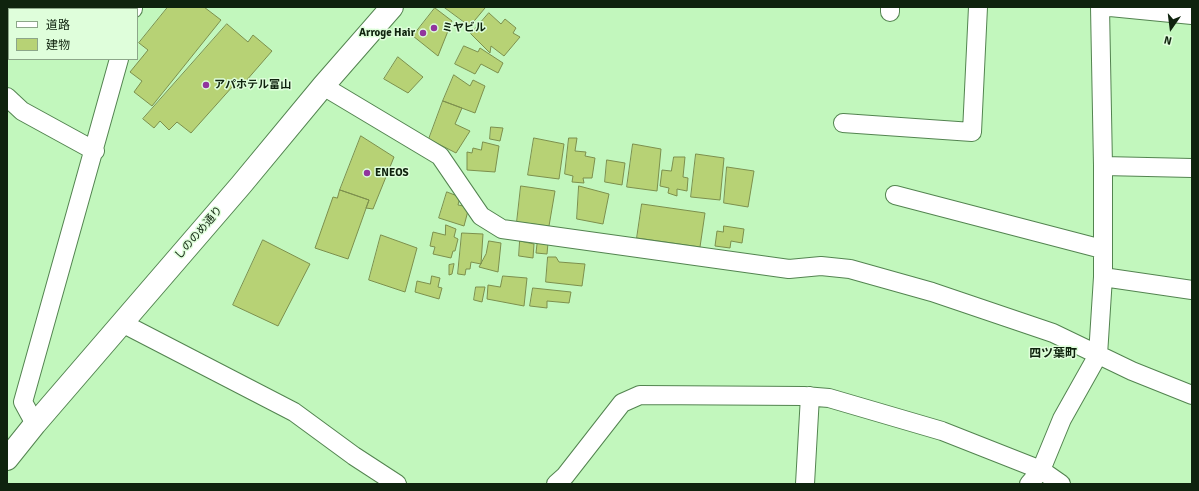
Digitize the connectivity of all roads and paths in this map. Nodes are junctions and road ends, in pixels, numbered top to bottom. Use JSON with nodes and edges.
{"nodes":[{"id":1,"x":392,"y":7,"type":"edge"},
{"id":2,"x":978,"y":7,"type":"edge"},
{"id":3,"x":1100,"y":7,"type":"edge"},
{"id":4,"x":1110,"y":7,"type":"edge"},
{"id":5,"x":1192,"y":15,"type":"edge"},
{"id":6,"x":119,"y":60,"type":"edge"},
{"id":7,"x":323,"y":86,"type":"junction"},
{"id":8,"x":7,"y":97,"type":"edge"},
{"id":9,"x":843,"y":123,"type":"dead end"},
{"id":10,"x":95,"y":151,"type":"junction"},
{"id":11,"x":1103,"y":166,"type":"junction"},
{"id":12,"x":1192,"y":168,"type":"edge"},
{"id":13,"x":895,"y":195,"type":"dead end"},
{"id":14,"x":1102,"y":248,"type":"junction"},
{"id":15,"x":1103,"y":277,"type":"junction"},
{"id":16,"x":1192,"y":290,"type":"edge"},
{"id":17,"x":122,"y":323,"type":"junction"},
{"id":18,"x":1098,"y":354,"type":"junction"},
{"id":19,"x":810,"y":396,"type":"junction"},
{"id":20,"x":1192,"y":396,"type":"edge"},
{"id":21,"x":35,"y":424,"type":"junction"},
{"id":22,"x":7,"y":459,"type":"edge"},
{"id":23,"x":1041,"y":470,"type":"junction"},
{"id":24,"x":397,"y":484,"type":"edge"},
{"id":25,"x":556,"y":484,"type":"edge"},
{"id":26,"x":805,"y":484,"type":"edge"},
{"id":27,"x":1029,"y":484,"type":"edge"},
{"id":28,"x":1061,"y":484,"type":"edge"}],
"edges":[{"from":1,"to":7,"type":"main road","name":"しののめ通り"},
{"from":2,"to":9,"type":"street"},
{"from":3,"to":11,"type":"street"},
{"from":4,"to":5,"type":"street"},
{"from":6,"to":10,"type":"street"},
{"from":7,"to":17,"type":"main road","name":"しののめ通り"},
{"from":7,"to":18,"type":"street"},
{"from":8,"to":10,"type":"street"},
{"from":10,"to":21,"type":"street"},
{"from":11,"to":12,"type":"street"},
{"from":11,"to":14,"type":"street"},
{"from":13,"to":14,"type":"street"},
{"from":14,"to":15,"type":"street"},
{"from":15,"to":16,"type":"street"},
{"from":15,"to":18,"type":"street"},
{"from":17,"to":21,"type":"main road","name":"しののめ通り"},
{"from":17,"to":24,"type":"street"},
{"from":18,"to":20,"type":"street"},
{"from":18,"to":23,"type":"street"},
{"from":19,"to":23,"type":"street"},
{"from":19,"to":25,"type":"street"},
{"from":19,"to":26,"type":"street"},
{"from":21,"to":22,"type":"main road","name":"しののめ通り"},
{"from":23,"to":27,"type":"street"},
{"from":23,"to":28,"type":"street"}]}
